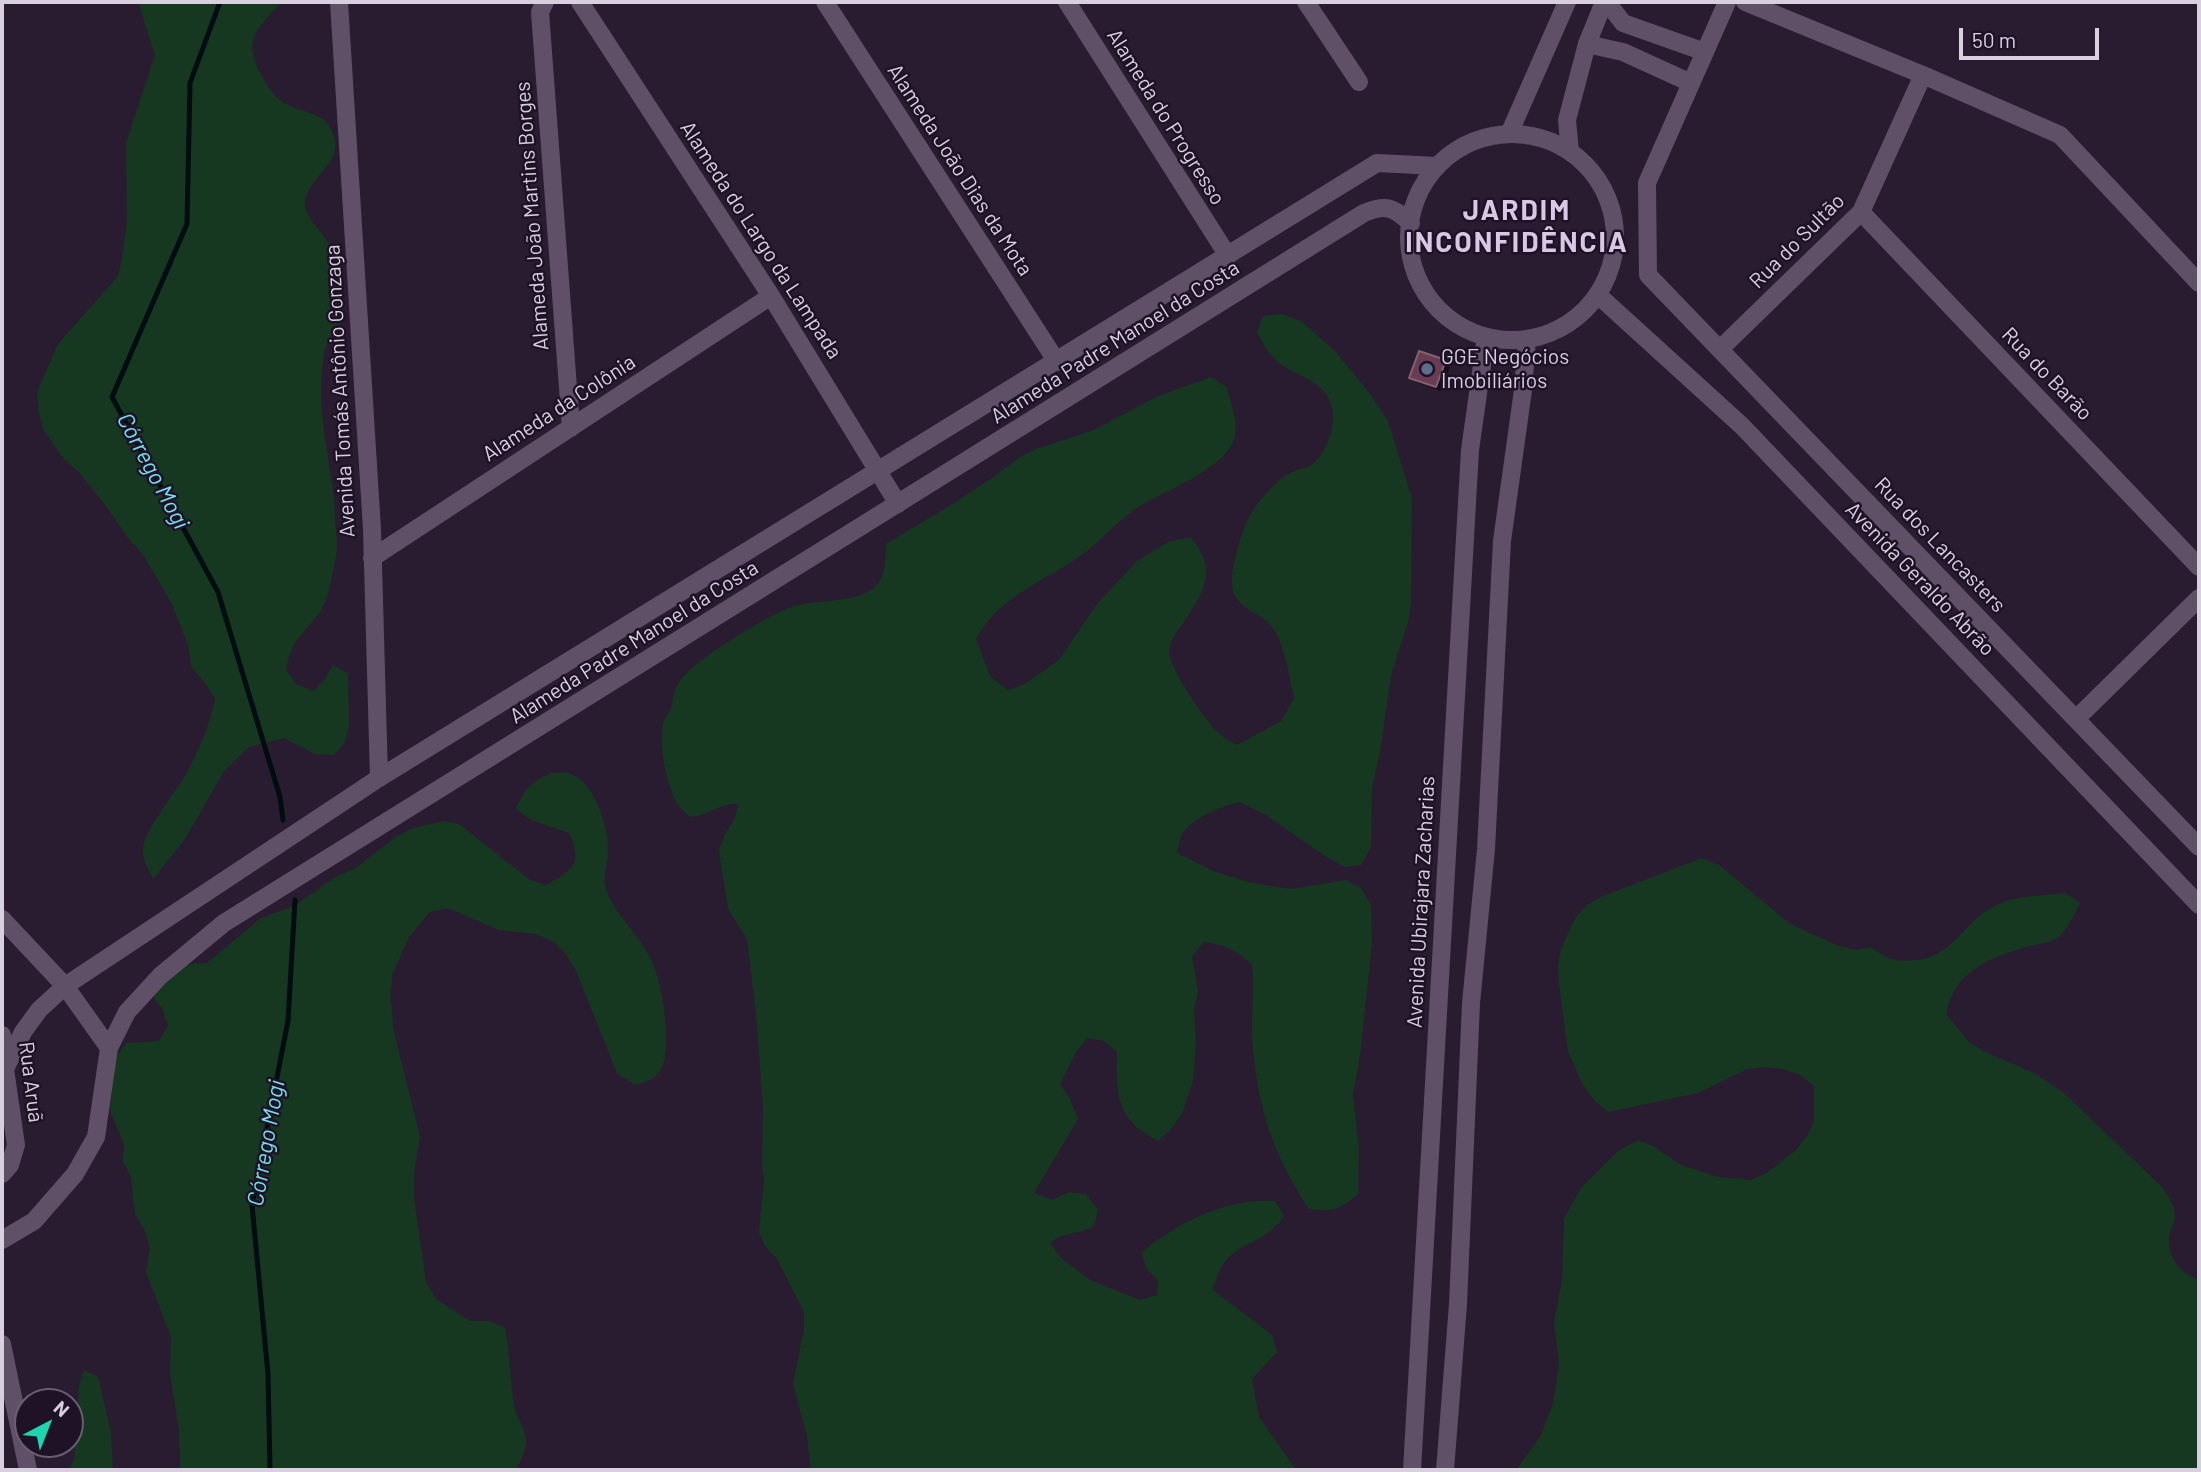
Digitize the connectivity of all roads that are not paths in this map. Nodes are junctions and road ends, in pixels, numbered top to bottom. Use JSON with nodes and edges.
{"nodes":[{"id":1,"x":339,"y":2,"type":"edge"},
{"id":2,"x":545,"y":2,"type":"edge"},
{"id":3,"x":580,"y":2,"type":"edge"},
{"id":4,"x":825,"y":2,"type":"edge"},
{"id":5,"x":1067,"y":2,"type":"edge"},
{"id":6,"x":1307,"y":2,"type":"edge"},
{"id":7,"x":1567,"y":2,"type":"edge"},
{"id":8,"x":1606,"y":2,"type":"edge"},
{"id":9,"x":1727,"y":2,"type":"edge"},
{"id":10,"x":1745,"y":2,"type":"edge"},
{"id":11,"x":1587,"y":44,"type":"junction"},
{"id":12,"x":1705,"y":52,"type":"junction"},
{"id":13,"x":1923,"y":75,"type":"junction"},
{"id":14,"x":1359,"y":82,"type":"dead end"},
{"id":15,"x":1691,"y":83,"type":"junction"},
{"id":16,"x":1509,"y":134,"type":"junction"},
{"id":17,"x":1570,"y":152,"type":"junction"},
{"id":18,"x":1437,"y":166,"type":"junction"},
{"id":19,"x":1861,"y":212,"type":"junction"},
{"id":20,"x":1411,"y":223,"type":"junction"},
{"id":21,"x":1227,"y":256,"type":"junction"},
{"id":22,"x":2199,"y":284,"type":"edge"},
{"id":23,"x":1598,"y":295,"type":"junction"},
{"id":24,"x":771,"y":296,"type":"junction"},
{"id":25,"x":1486,"y":337,"type":"junction"},
{"id":26,"x":1527,"y":339,"type":"junction"},
{"id":27,"x":1720,"y":349,"type":"junction"},
{"id":28,"x":1057,"y":362,"type":"junction"},
{"id":29,"x":571,"y":428,"type":"junction"},
{"id":30,"x":880,"y":472,"type":"junction"},
{"id":31,"x":898,"y":504,"type":"junction"},
{"id":32,"x":372,"y":558,"type":"junction"},
{"id":33,"x":2199,"y":567,"type":"edge"},
{"id":34,"x":2199,"y":598,"type":"edge"},
{"id":35,"x":2076,"y":719,"type":"junction"},
{"id":36,"x":379,"y":778,"type":"junction"},
{"id":37,"x":2199,"y":847,"type":"edge"},
{"id":38,"x":2199,"y":905,"type":"edge"},
{"id":39,"x":2,"y":919,"type":"edge"},
{"id":40,"x":65,"y":986,"type":"junction"},
{"id":41,"x":2,"y":1035,"type":"edge"},
{"id":42,"x":109,"y":1048,"type":"junction"},
{"id":43,"x":5,"y":1069,"type":"junction"},
{"id":44,"x":2,"y":1174,"type":"edge"},
{"id":45,"x":2,"y":1240,"type":"edge"},
{"id":46,"x":2,"y":1344,"type":"edge"},
{"id":47,"x":28,"y":1470,"type":"edge"},
{"id":48,"x":1412,"y":1470,"type":"edge"},
{"id":49,"x":1445,"y":1470,"type":"edge"}],
"edges":[{"from":1,"to":32,"type":"main road","name":"Avenida Tomás Antônio Gonzaga"},
{"from":2,"to":29,"type":"main road","name":"Alameda João Martins Borges"},
{"from":3,"to":24,"type":"main road","name":"Alameda do Largo da Lampada"},
{"from":4,"to":28,"type":"main road","name":"Alameda João Dias da Mota"},
{"from":5,"to":21,"type":"main road","name":"Alameda do Progresso"},
{"from":6,"to":14,"type":"main road"},
{"from":7,"to":16,"type":"main road"},
{"from":8,"to":11,"type":"main road"},
{"from":8,"to":12,"type":"main road"},
{"from":9,"to":12,"type":"main road"},
{"from":10,"to":13,"type":"main road"},
{"from":11,"to":15,"type":"main road"},
{"from":11,"to":17,"type":"main road"},
{"from":12,"to":15,"type":"main road"},
{"from":13,"to":19,"type":"main road","name":"Rua do Sultão"},
{"from":13,"to":22,"type":"main road"},
{"from":15,"to":27,"type":"main road","name":"Rua dos Lancasters"},
{"from":16,"to":17,"type":"main road"},
{"from":16,"to":18,"type":"main road"},
{"from":17,"to":23,"type":"main road"},
{"from":18,"to":20,"type":"main road"},
{"from":18,"to":21,"type":"main road","name":"Alameda Padre Manoel da Costa"},
{"from":19,"to":27,"type":"main road","name":"Rua do Sultão"},
{"from":19,"to":33,"type":"main road","name":"Rua do Barão"},
{"from":20,"to":25,"type":"main road"},
{"from":20,"to":31,"type":"main road","name":"Alameda Padre Manoel da Costa"},
{"from":21,"to":28,"type":"main road","name":"Alameda Padre Manoel da Costa"},
{"from":23,"to":26,"type":"main road"},
{"from":23,"to":38,"type":"main road","name":"Avenida Geraldo Abrão"},
{"from":24,"to":29,"type":"main road","name":"Alameda da Colônia"},
{"from":24,"to":30,"type":"main road","name":"Alameda do Largo da Lampada"},
{"from":25,"to":26,"type":"main road"},
{"from":25,"to":48,"type":"main road","name":"Avenida Ubirajara Zacharias"},
{"from":26,"to":49,"type":"main road"},
{"from":27,"to":35,"type":"main road","name":"Rua dos Lancasters"},
{"from":28,"to":30,"type":"main road","name":"Alameda Padre Manoel da Costa"},
{"from":29,"to":32,"type":"main road","name":"Alameda da Colônia"},
{"from":30,"to":31,"type":"main road","name":"Alameda do Largo da Lampada"},
{"from":30,"to":36,"type":"main road","name":"Alameda Padre Manoel da Costa"},
{"from":31,"to":42,"type":"main road","name":"Alameda Padre Manoel da Costa"},
{"from":32,"to":36,"type":"main road","name":"Avenida Tomás Antônio Gonzaga"},
{"from":34,"to":35,"type":"main road"},
{"from":35,"to":37,"type":"main road","name":"Rua dos Lancasters"},
{"from":36,"to":40,"type":"main road","name":"Alameda Padre Manoel da Costa"},
{"from":39,"to":40,"type":"main road"},
{"from":40,"to":42,"type":"main road"},
{"from":40,"to":43,"type":"main road","name":"Alameda Padre Manoel da Costa"},
{"from":41,"to":43,"type":"main road","name":"Rua Aruã"},
{"from":42,"to":45,"type":"main road","name":"Alameda Padre Manoel da Costa"},
{"from":43,"to":44,"type":"main road","name":"Rua Aruã"},
{"from":46,"to":47,"type":"main road"}]}
